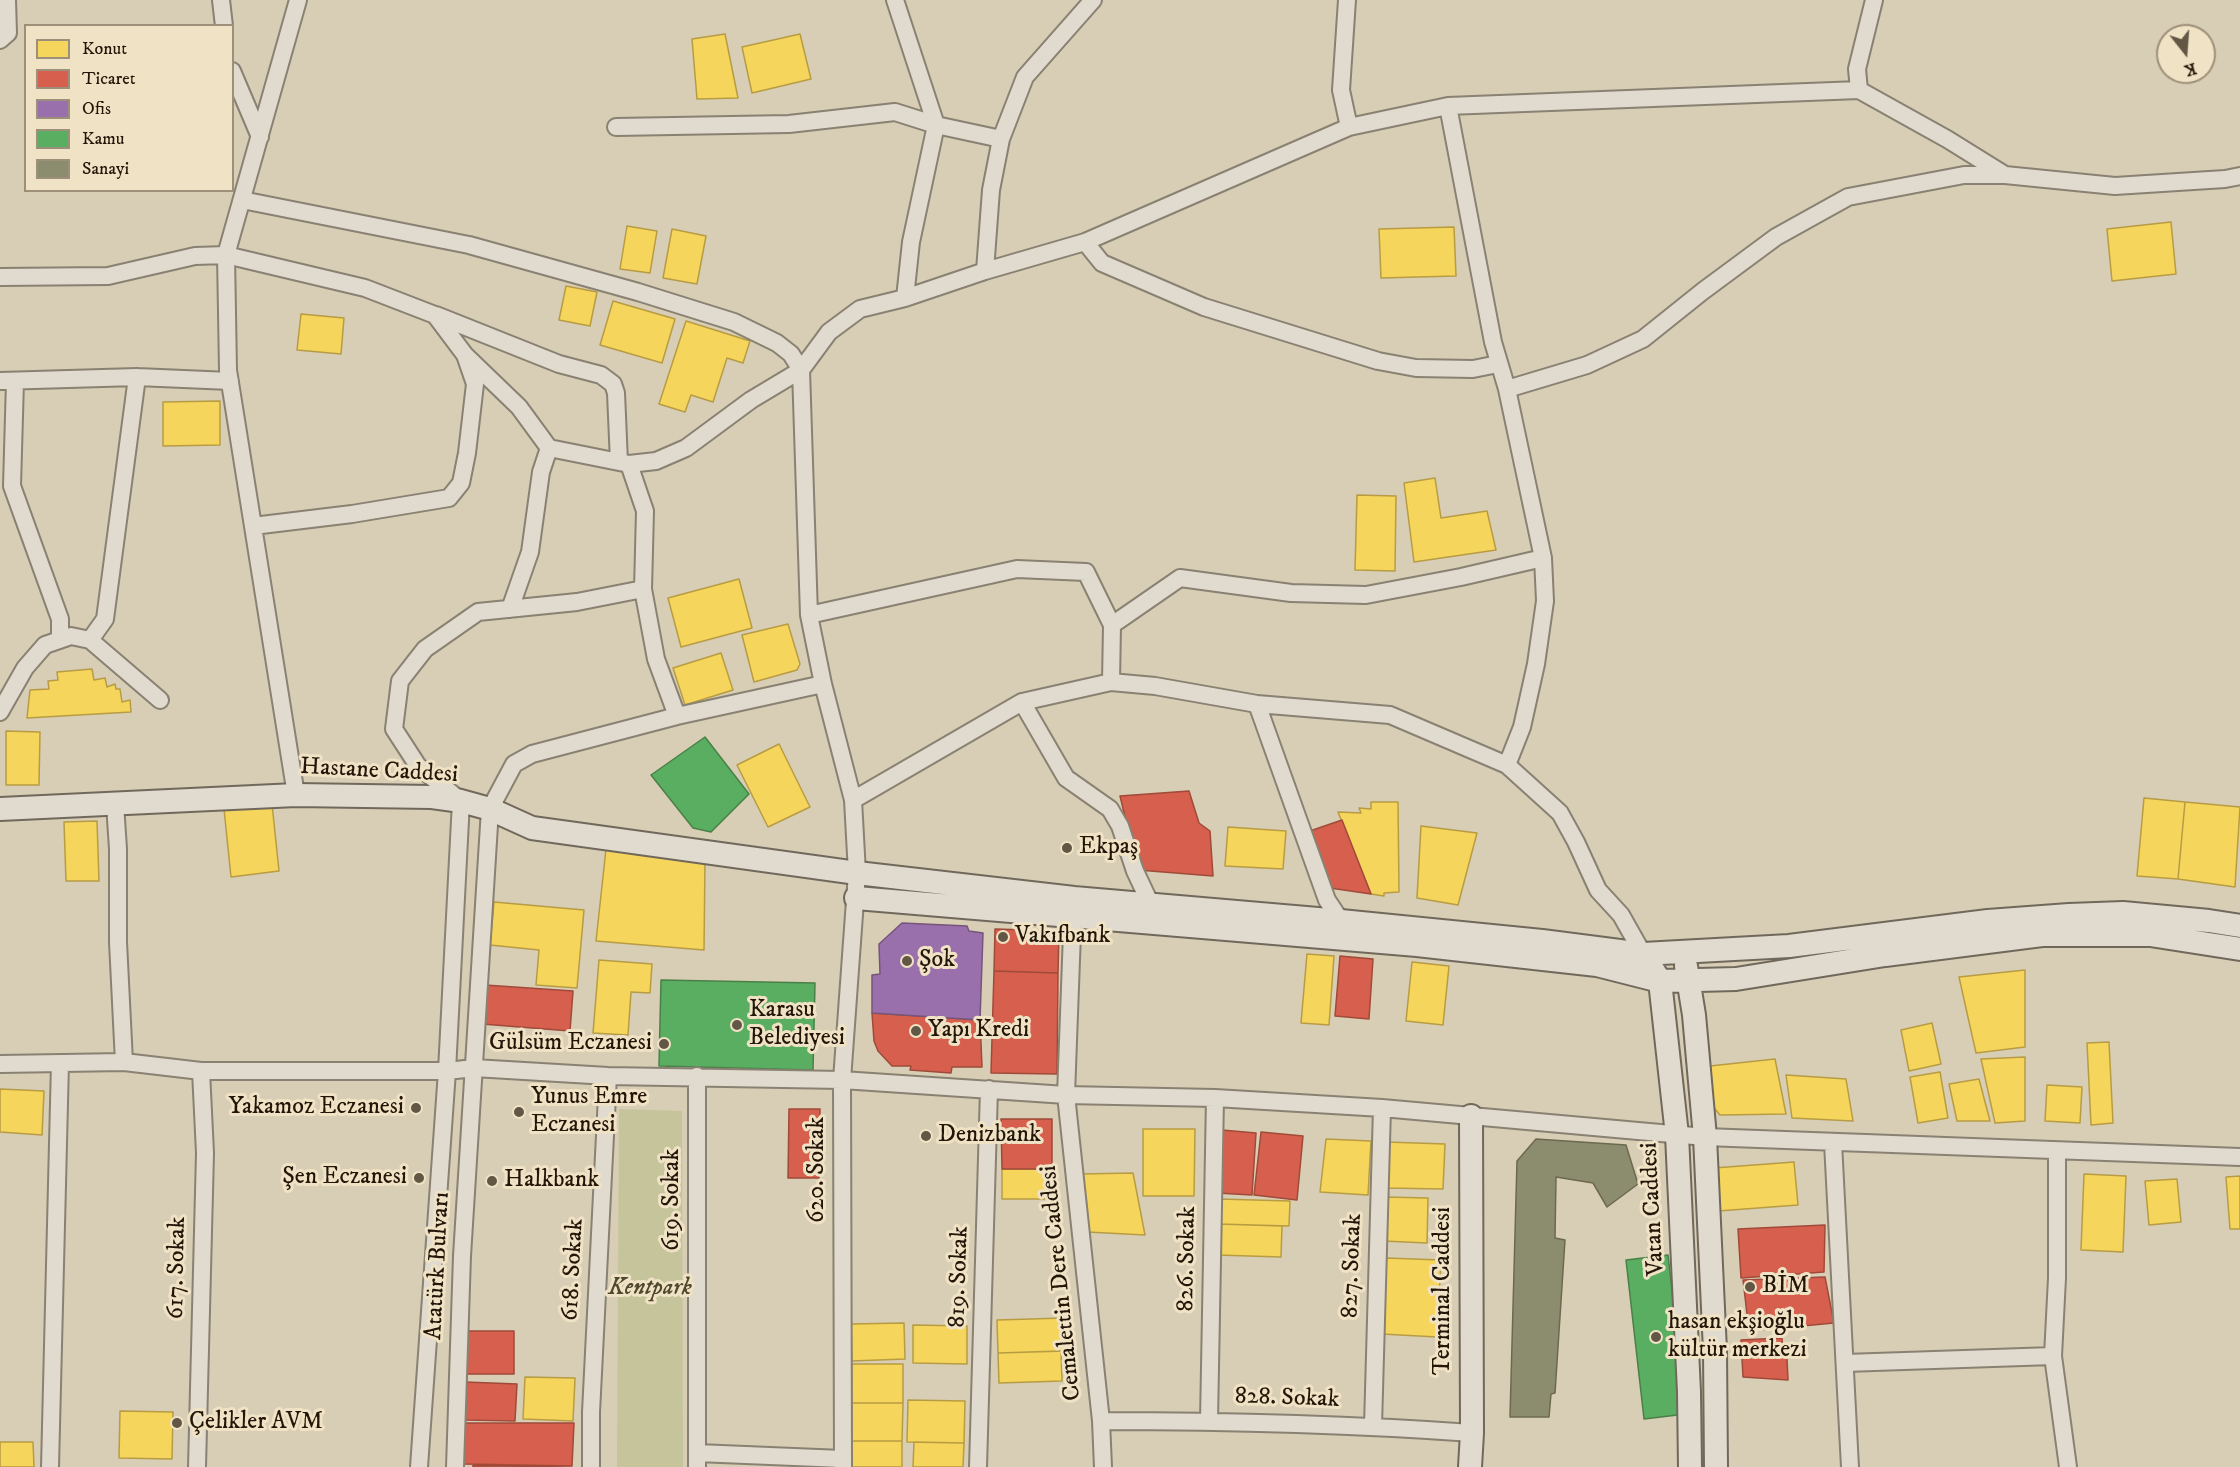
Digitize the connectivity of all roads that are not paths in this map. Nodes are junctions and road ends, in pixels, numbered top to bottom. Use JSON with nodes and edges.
{"nodes":[{"id":1,"x":7,"y":0,"type":"edge"},
{"id":2,"x":221,"y":0,"type":"edge"},
{"id":3,"x":298,"y":0,"type":"edge"},
{"id":4,"x":895,"y":0,"type":"edge"},
{"id":5,"x":1093,"y":0,"type":"edge"},
{"id":6,"x":1347,"y":0,"type":"edge"},
{"id":7,"x":1874,"y":0,"type":"edge"},
{"id":8,"x":224,"y":24,"type":"edge"},
{"id":9,"x":0,"y":40,"type":"edge"},
{"id":10,"x":234,"y":76,"type":"edge"},
{"id":11,"x":1859,"y":90,"type":"junction"},
{"id":12,"x":1448,"y":106,"type":"junction"},
{"id":13,"x":936,"y":125,"type":"junction"},
{"id":14,"x":1349,"y":127,"type":"junction"},
{"id":15,"x":616,"y":128,"type":"dead end"},
{"id":16,"x":260,"y":137,"type":"junction"},
{"id":17,"x":1001,"y":139,"type":"junction"},
{"id":18,"x":2005,"y":175,"type":"junction"},
{"id":19,"x":2240,"y":176,"type":"edge"},
{"id":20,"x":242,"y":200,"type":"junction"},
{"id":21,"x":1085,"y":242,"type":"junction"},
{"id":22,"x":226,"y":255,"type":"junction"},
{"id":23,"x":985,"y":271,"type":"junction"},
{"id":24,"x":0,"y":277,"type":"edge"},
{"id":25,"x":905,"y":298,"type":"junction"},
{"id":26,"x":435,"y":315,"type":"junction"},
{"id":27,"x":465,"y":355,"type":"junction"},
{"id":28,"x":1498,"y":364,"type":"junction"},
{"id":29,"x":801,"y":370,"type":"junction"},
{"id":30,"x":137,"y":377,"type":"junction"},
{"id":31,"x":7,"y":381,"type":"edge"},
{"id":32,"x":230,"y":381,"type":"junction"},
{"id":33,"x":1507,"y":389,"type":"junction"},
{"id":34,"x":549,"y":448,"type":"junction"},
{"id":35,"x":624,"y":463,"type":"junction"},
{"id":36,"x":253,"y":526,"type":"junction"},
{"id":37,"x":1543,"y":558,"type":"junction"},
{"id":38,"x":643,"y":589,"type":"junction"},
{"id":39,"x":510,"y":609,"type":"junction"},
{"id":40,"x":809,"y":615,"type":"junction"},
{"id":41,"x":1112,"y":625,"type":"junction"},
{"id":42,"x":60,"y":639,"type":"junction"},
{"id":43,"x":90,"y":640,"type":"junction"},
{"id":44,"x":1111,"y":682,"type":"junction"},
{"id":45,"x":823,"y":684,"type":"junction"},
{"id":46,"x":160,"y":700,"type":"dead end"},
{"id":47,"x":1022,"y":702,"type":"junction"},
{"id":48,"x":1257,"y":704,"type":"junction"},
{"id":49,"x":0,"y":712,"type":"edge"},
{"id":50,"x":677,"y":716,"type":"junction"},
{"id":51,"x":1507,"y":765,"type":"junction"},
{"id":52,"x":296,"y":795,"type":"junction"},
{"id":53,"x":854,"y":800,"type":"junction"},
{"id":54,"x":461,"y":801,"type":"junction"},
{"id":55,"x":115,"y":804,"type":"junction"},
{"id":56,"x":0,"y":809,"type":"edge"},
{"id":57,"x":490,"y":809,"type":"junction"},
{"id":58,"x":857,"y":873,"type":"junction"},
{"id":59,"x":856,"y":898,"type":"junction"},
{"id":60,"x":1150,"y":903,"type":"junction"},
{"id":61,"x":1073,"y":907,"type":"junction"},
{"id":62,"x":1341,"y":921,"type":"junction"},
{"id":63,"x":2240,"y":926,"type":"edge"},
{"id":64,"x":2240,"y":949,"type":"edge"},
{"id":65,"x":1685,"y":951,"type":"junction"},
{"id":66,"x":1643,"y":954,"type":"junction"},
{"id":67,"x":1688,"y":980,"type":"junction"},
{"id":68,"x":1660,"y":981,"type":"junction"},
{"id":69,"x":124,"y":1062,"type":"junction"},
{"id":70,"x":60,"y":1063,"type":"junction"},
{"id":71,"x":0,"y":1064,"type":"edge"},
{"id":72,"x":474,"y":1068,"type":"junction"},
{"id":73,"x":201,"y":1071,"type":"junction"},
{"id":74,"x":447,"y":1071,"type":"junction"},
{"id":75,"x":608,"y":1076,"type":"junction"},
{"id":76,"x":696,"y":1076,"type":"junction"},
{"id":77,"x":842,"y":1080,"type":"junction"},
{"id":78,"x":989,"y":1089,"type":"junction"},
{"id":79,"x":1066,"y":1095,"type":"junction"},
{"id":80,"x":1215,"y":1098,"type":"junction"},
{"id":81,"x":1382,"y":1108,"type":"junction"},
{"id":82,"x":1471,"y":1116,"type":"junction"},
{"id":83,"x":1677,"y":1135,"type":"junction"},
{"id":84,"x":1705,"y":1137,"type":"junction"},
{"id":85,"x":1833,"y":1143,"type":"junction"},
{"id":86,"x":2056,"y":1152,"type":"junction"},
{"id":87,"x":2240,"y":1157,"type":"edge"},
{"id":88,"x":2053,"y":1356,"type":"junction"},
{"id":89,"x":1845,"y":1363,"type":"junction"},
{"id":90,"x":1101,"y":1421,"type":"junction"},
{"id":91,"x":1209,"y":1421,"type":"junction"},
{"id":92,"x":1372,"y":1426,"type":"junction"},
{"id":93,"x":1472,"y":1433,"type":"junction"},
{"id":94,"x":697,"y":1460,"type":"edge"},
{"id":95,"x":843,"y":1463,"type":"edge"},
{"id":96,"x":50,"y":1467,"type":"edge"},
{"id":97,"x":197,"y":1467,"type":"edge"},
{"id":98,"x":419,"y":1467,"type":"edge"},
{"id":99,"x":455,"y":1467,"type":"edge"},
{"id":100,"x":591,"y":1467,"type":"edge"},
{"id":101,"x":978,"y":1467,"type":"edge"},
{"id":102,"x":1103,"y":1467,"type":"edge"},
{"id":103,"x":1470,"y":1467,"type":"edge"},
{"id":104,"x":1690,"y":1467,"type":"edge"},
{"id":105,"x":1716,"y":1467,"type":"edge"},
{"id":106,"x":1850,"y":1467,"type":"edge"},
{"id":107,"x":2068,"y":1467,"type":"edge"}],
"edges":[{"from":1,"to":9,"type":"street"},
{"from":2,"to":8,"type":"street"},
{"from":3,"to":16,"type":"street"},
{"from":4,"to":13,"type":"street"},
{"from":5,"to":17,"type":"street"},
{"from":6,"to":14,"type":"street"},
{"from":7,"to":11,"type":"street"},
{"from":10,"to":16,"type":"street"},
{"from":11,"to":12,"type":"street"},
{"from":11,"to":18,"type":"street"},
{"from":12,"to":14,"type":"street"},
{"from":12,"to":28,"type":"street"},
{"from":13,"to":15,"type":"street"},
{"from":13,"to":17,"type":"street"},
{"from":13,"to":25,"type":"street"},
{"from":14,"to":21,"type":"street"},
{"from":16,"to":20,"type":"street"},
{"from":17,"to":23,"type":"street"},
{"from":18,"to":19,"type":"street"},
{"from":18,"to":33,"type":"street"},
{"from":20,"to":22,"type":"street"},
{"from":20,"to":29,"type":"street"},
{"from":21,"to":23,"type":"street"},
{"from":21,"to":28,"type":"street"},
{"from":22,"to":24,"type":"street"},
{"from":22,"to":26,"type":"street"},
{"from":22,"to":32,"type":"street"},
{"from":23,"to":25,"type":"street"},
{"from":25,"to":29,"type":"street"},
{"from":26,"to":27,"type":"street"},
{"from":26,"to":35,"type":"street"},
{"from":27,"to":34,"type":"street"},
{"from":27,"to":36,"type":"street"},
{"from":28,"to":33,"type":"street"},
{"from":29,"to":35,"type":"street"},
{"from":29,"to":40,"type":"street","name":"620. Sokak"},
{"from":30,"to":31,"type":"street"},
{"from":30,"to":32,"type":"street"},
{"from":30,"to":43,"type":"street"},
{"from":31,"to":42,"type":"street"},
{"from":32,"to":36,"type":"street"},
{"from":33,"to":37,"type":"street"},
{"from":34,"to":35,"type":"street"},
{"from":34,"to":39,"type":"street"},
{"from":35,"to":38,"type":"street"},
{"from":36,"to":52,"type":"street"},
{"from":37,"to":41,"type":"street"},
{"from":37,"to":51,"type":"street"},
{"from":38,"to":39,"type":"street"},
{"from":38,"to":50,"type":"street"},
{"from":39,"to":54,"type":"street"},
{"from":40,"to":41,"type":"street"},
{"from":40,"to":45,"type":"street","name":"620. Sokak"},
{"from":41,"to":44,"type":"street"},
{"from":42,"to":43,"type":"street"},
{"from":42,"to":49,"type":"street"},
{"from":43,"to":46,"type":"street"},
{"from":44,"to":47,"type":"street"},
{"from":44,"to":48,"type":"street"},
{"from":45,"to":50,"type":"street"},
{"from":45,"to":53,"type":"street","name":"620. Sokak"},
{"from":47,"to":53,"type":"street"},
{"from":47,"to":60,"type":"street"},
{"from":48,"to":51,"type":"street"},
{"from":48,"to":62,"type":"street"},
{"from":50,"to":57,"type":"street"},
{"from":51,"to":66,"type":"street"},
{"from":52,"to":54,"type":"main road","name":"Hastane Caddesi"},
{"from":52,"to":55,"type":"main road","name":"Hastane Caddesi"},
{"from":53,"to":58,"type":"street","name":"620. Sokak"},
{"from":54,"to":57,"type":"main road","name":"Hastane Caddesi"},
{"from":54,"to":74,"type":"street"},
{"from":55,"to":56,"type":"main road","name":"Hastane Caddesi"},
{"from":55,"to":69,"type":"street"},
{"from":57,"to":58,"type":"main road","name":"Hastane Caddesi"},
{"from":57,"to":72,"type":"street","name":"Atatürk Bulvarı"},
{"from":58,"to":59,"type":"street","name":"620. Sokak"},
{"from":58,"to":61,"type":"main road","name":"Hastane Caddesi"},
{"from":59,"to":61,"type":"main road"},
{"from":59,"to":77,"type":"street","name":"620. Sokak"},
{"from":60,"to":61,"type":"main road"},
{"from":60,"to":62,"type":"main road"},
{"from":61,"to":68,"type":"main road"},
{"from":61,"to":79,"type":"street","name":"Cemalettin Dere Caddesi"},
{"from":62,"to":66,"type":"main road"},
{"from":63,"to":65,"type":"main road"},
{"from":64,"to":67,"type":"main road"},
{"from":65,"to":66,"type":"main road"},
{"from":65,"to":67,"type":"main road"},
{"from":66,"to":68,"type":"main road","name":"Vatan Caddesi"},
{"from":67,"to":68,"type":"main road"},
{"from":67,"to":84,"type":"main road"},
{"from":68,"to":83,"type":"main road","name":"Vatan Caddesi"},
{"from":69,"to":70,"type":"street"},
{"from":69,"to":73,"type":"street"},
{"from":70,"to":71,"type":"street"},
{"from":70,"to":96,"type":"street"},
{"from":72,"to":74,"type":"street"},
{"from":72,"to":75,"type":"street"},
{"from":72,"to":99,"type":"street","name":"Atatürk Bulvarı"},
{"from":73,"to":74,"type":"street"},
{"from":73,"to":97,"type":"street","name":"617. Sokak"},
{"from":74,"to":98,"type":"street"},
{"from":75,"to":76,"type":"street"},
{"from":75,"to":100,"type":"street","name":"618. Sokak"},
{"from":76,"to":77,"type":"street"},
{"from":76,"to":94,"type":"street","name":"619. Sokak"},
{"from":77,"to":78,"type":"street"},
{"from":77,"to":95,"type":"street","name":"620. Sokak"},
{"from":78,"to":79,"type":"street"},
{"from":78,"to":101,"type":"street","name":"819. Sokak"},
{"from":79,"to":80,"type":"street"},
{"from":79,"to":90,"type":"street","name":"Cemalettin Dere Caddesi"},
{"from":80,"to":81,"type":"street"},
{"from":80,"to":91,"type":"street","name":"826. Sokak"},
{"from":81,"to":82,"type":"street"},
{"from":81,"to":92,"type":"street","name":"827. Sokak"},
{"from":82,"to":83,"type":"street"},
{"from":82,"to":93,"type":"main road","name":"Terminal Caddesi"},
{"from":83,"to":84,"type":"street"},
{"from":83,"to":104,"type":"main road","name":"Vatan Caddesi"},
{"from":84,"to":85,"type":"street"},
{"from":84,"to":105,"type":"main road"},
{"from":85,"to":86,"type":"street"},
{"from":85,"to":89,"type":"street"},
{"from":86,"to":87,"type":"street"},
{"from":86,"to":88,"type":"street"},
{"from":88,"to":89,"type":"street"},
{"from":88,"to":107,"type":"street"},
{"from":89,"to":106,"type":"street"},
{"from":90,"to":91,"type":"street","name":"828. Sokak"},
{"from":90,"to":102,"type":"street","name":"Cemalettin Dere Caddesi"},
{"from":91,"to":92,"type":"street","name":"828. Sokak"},
{"from":92,"to":93,"type":"street","name":"828. Sokak"},
{"from":93,"to":103,"type":"main road","name":"Terminal Caddesi"},
{"from":94,"to":95,"type":"street"}]}
